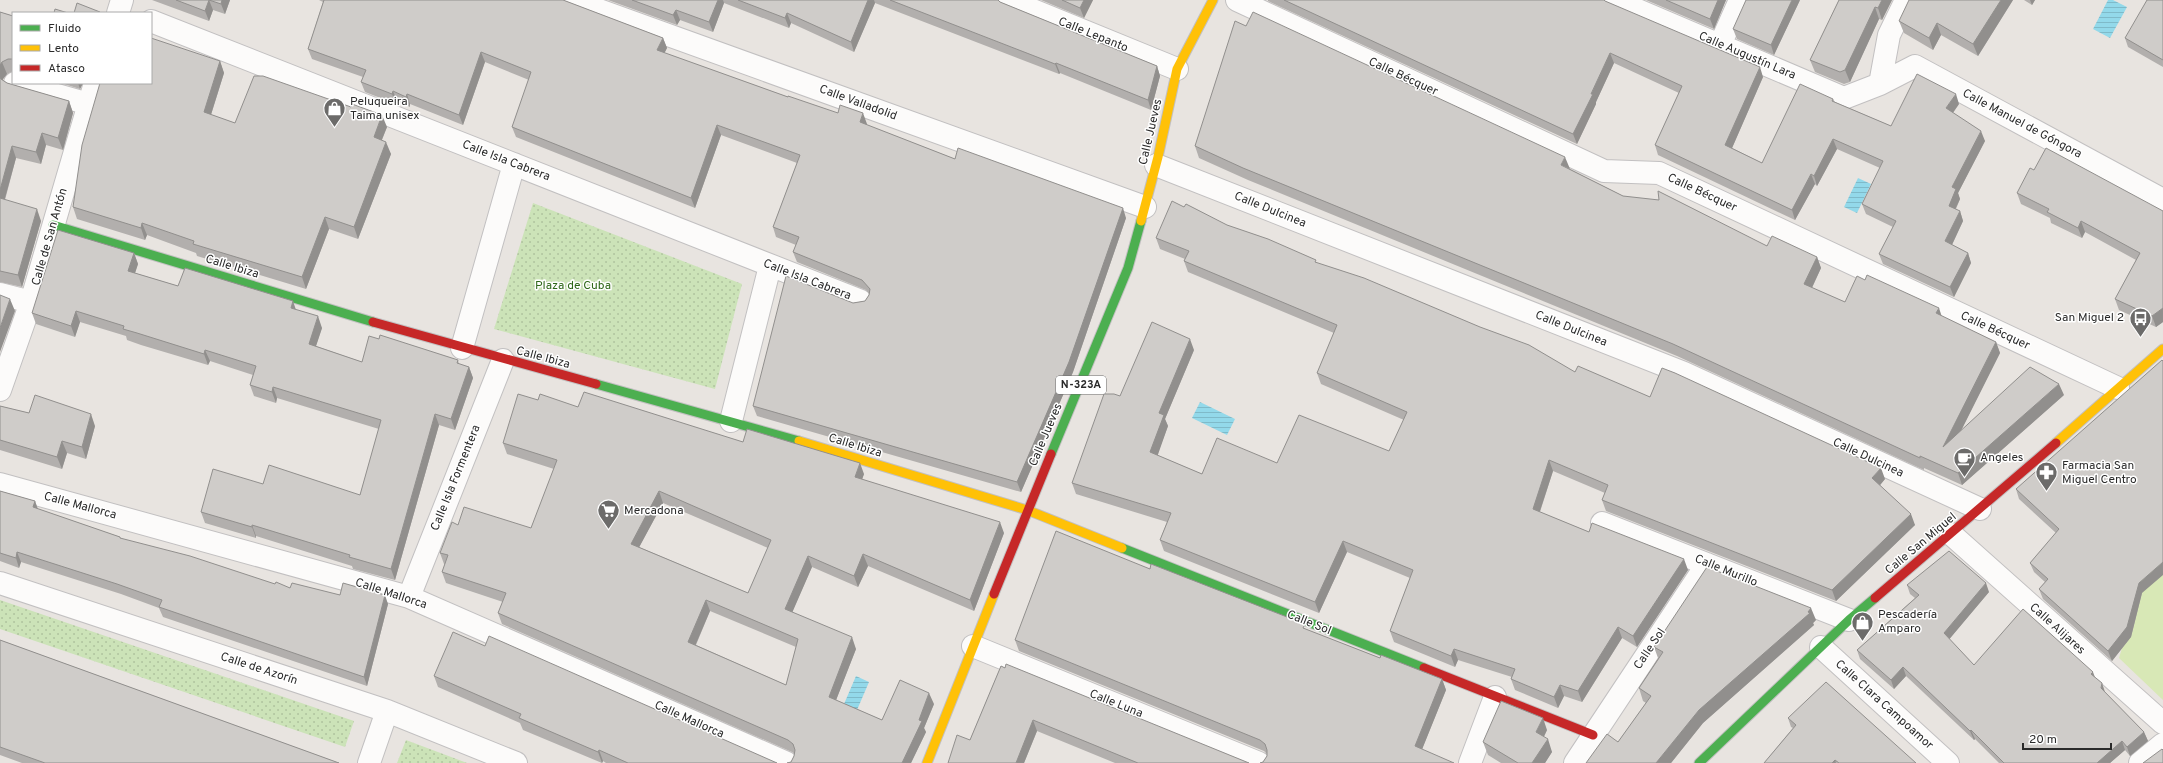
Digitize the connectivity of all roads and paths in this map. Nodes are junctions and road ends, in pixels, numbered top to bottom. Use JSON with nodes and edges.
{"nodes":[{"id":1,"x":571,"y":0,"type":"edge"},
{"id":2,"x":1008,"y":0,"type":"edge"},
{"id":3,"x":1213,"y":0,"type":"edge"},
{"id":4,"x":1238,"y":0,"type":"edge"},
{"id":5,"x":1614,"y":0,"type":"edge"},
{"id":6,"x":1740,"y":0,"type":"edge"},
{"id":7,"x":1906,"y":0,"type":"edge"},
{"id":8,"x":152,"y":21,"type":"edge"},
{"id":9,"x":1720,"y":44,"type":"junction"},
{"id":10,"x":1177,"y":69,"type":"junction"},
{"id":11,"x":0,"y":79,"type":"edge"},
{"id":12,"x":12,"y":82,"type":"edge"},
{"id":13,"x":18,"y":84,"type":"edge"},
{"id":14,"x":95,"y":84,"type":"edge"},
{"id":15,"x":1880,"y":84,"type":"junction"},
{"id":16,"x":89,"y":104,"type":"junction"},
{"id":17,"x":514,"y":164,"type":"junction"},
{"id":18,"x":1156,"y":165,"type":"junction"},
{"id":19,"x":2163,"y":200,"type":"edge"},
{"id":20,"x":1145,"y":207,"type":"junction"},
{"id":21,"x":54,"y":225,"type":"junction"},
{"id":22,"x":770,"y":266,"type":"junction"},
{"id":23,"x":0,"y":294,"type":"edge"},
{"id":24,"x":861,"y":301,"type":"edge"},
{"id":25,"x":31,"y":302,"type":"junction"},
{"id":26,"x":462,"y":348,"type":"junction"},
{"id":27,"x":2163,"y":349,"type":"edge"},
{"id":28,"x":503,"y":360,"type":"junction"},
{"id":29,"x":2118,"y":388,"type":"junction"},
{"id":30,"x":0,"y":390,"type":"edge"},
{"id":31,"x":730,"y":421,"type":"junction"},
{"id":32,"x":0,"y":484,"type":"edge"},
{"id":33,"x":1026,"y":510,"type":"junction"},
{"id":34,"x":1980,"y":510,"type":"junction"},
{"id":35,"x":1602,"y":523,"type":"dead end"},
{"id":36,"x":1951,"y":534,"type":"junction"},
{"id":37,"x":1707,"y":564,"type":"junction"},
{"id":38,"x":0,"y":583,"type":"edge"},
{"id":39,"x":409,"y":597,"type":"junction"},
{"id":40,"x":1849,"y":620,"type":"junction"},
{"id":41,"x":973,"y":646,"type":"junction"},
{"id":42,"x":1821,"y":647,"type":"junction"},
{"id":43,"x":1495,"y":697,"type":"junction"},
{"id":44,"x":387,"y":711,"type":"junction"},
{"id":45,"x":2163,"y":723,"type":"edge"},
{"id":46,"x":1593,"y":735,"type":"junction"},
{"id":47,"x":2163,"y":744,"type":"edge"},
{"id":48,"x":369,"y":763,"type":"edge"},
{"id":49,"x":516,"y":763,"type":"edge"},
{"id":50,"x":787,"y":763,"type":"edge"},
{"id":51,"x":927,"y":763,"type":"edge"},
{"id":52,"x":1259,"y":763,"type":"edge"},
{"id":53,"x":1470,"y":763,"type":"edge"},
{"id":54,"x":1575,"y":763,"type":"edge"},
{"id":55,"x":1699,"y":763,"type":"edge"},
{"id":56,"x":1948,"y":763,"type":"edge"},
{"id":57,"x":2140,"y":763,"type":"edge"}],
"edges":[{"from":1,"to":20,"type":"street","name":"Calle Valladolid"},
{"from":2,"to":10,"type":"street","name":"Calle Lepanto"},
{"from":3,"to":10,"type":"street","name":"Calle Jueves","number":"N-323A"},
{"from":4,"to":29,"type":"street","name":"Calle Bécquer"},
{"from":5,"to":9,"type":"street","name":"Calle Augustín Lara"},
{"from":6,"to":9,"type":"street"},
{"from":7,"to":15,"type":"street"},
{"from":8,"to":17,"type":"street","name":"Calle Isla Cabrera"},
{"from":9,"to":15,"type":"street","name":"Calle Augustín Lara"},
{"from":10,"to":18,"type":"street","name":"Calle Jueves","number":"N-323A"},
{"from":11,"to":12,"type":"street"},
{"from":13,"to":16,"type":"street"},
{"from":14,"to":16,"type":"street","name":"Calle de San Antón"},
{"from":15,"to":19,"type":"street","name":"Calle Manuel de Góngora"},
{"from":16,"to":21,"type":"street","name":"Calle de San Antón"},
{"from":17,"to":22,"type":"street","name":"Calle Isla Cabrera"},
{"from":17,"to":26,"type":"street"},
{"from":18,"to":20,"type":"street","name":"Calle Jueves","number":"N-323A"},
{"from":18,"to":34,"type":"street","name":"Calle Dulcinea"},
{"from":20,"to":33,"type":"street","name":"Calle Jueves","number":"N-323A"},
{"from":21,"to":25,"type":"street","name":"Calle de San Antón"},
{"from":21,"to":26,"type":"street","name":"Calle Ibiza"},
{"from":22,"to":24,"type":"street","name":"Calle Isla Cabrera"},
{"from":22,"to":31,"type":"street"},
{"from":23,"to":25,"type":"street"},
{"from":25,"to":30,"type":"street","name":"Calle de San Antón"},
{"from":26,"to":28,"type":"street","name":"Calle Ibiza"},
{"from":27,"to":29,"type":"street","name":"Calle San Miguel"},
{"from":28,"to":31,"type":"street","name":"Calle Ibiza"},
{"from":28,"to":39,"type":"street","name":"Calle Isla Formentera"},
{"from":29,"to":34,"type":"street","name":"Calle San Miguel"},
{"from":31,"to":33,"type":"street","name":"Calle Ibiza"},
{"from":32,"to":39,"type":"street","name":"Calle Mallorca"},
{"from":33,"to":41,"type":"street","name":"Calle Jueves","number":"N-323A"},
{"from":33,"to":43,"type":"street","name":"Calle Sol"},
{"from":34,"to":36,"type":"street","name":"Calle San Miguel"},
{"from":35,"to":37,"type":"street","name":"Calle Murillo"},
{"from":36,"to":40,"type":"street","name":"Calle San Miguel"},
{"from":36,"to":45,"type":"street","name":"Calle Alijares"},
{"from":37,"to":40,"type":"street","name":"Calle Murillo"},
{"from":37,"to":46,"type":"street","name":"Calle Sol"},
{"from":38,"to":44,"type":"street","name":"Calle de Azorín"},
{"from":39,"to":50,"type":"street","name":"Calle Mallorca"},
{"from":40,"to":42,"type":"street","name":"Calle San Miguel"},
{"from":41,"to":51,"type":"street","name":"Calle Jueves","number":"N-323A"},
{"from":41,"to":52,"type":"street","name":"Calle Luna"},
{"from":42,"to":55,"type":"street","name":"Calle San Miguel"},
{"from":42,"to":56,"type":"street","name":"Calle Clara Campoamor"},
{"from":43,"to":46,"type":"street","name":"Calle Sol"},
{"from":43,"to":53,"type":"street"},
{"from":44,"to":48,"type":"street"},
{"from":44,"to":49,"type":"street","name":"Calle de Azorín"},
{"from":46,"to":54,"type":"street","name":"Calle Sol"},
{"from":47,"to":57,"type":"street"}]}
